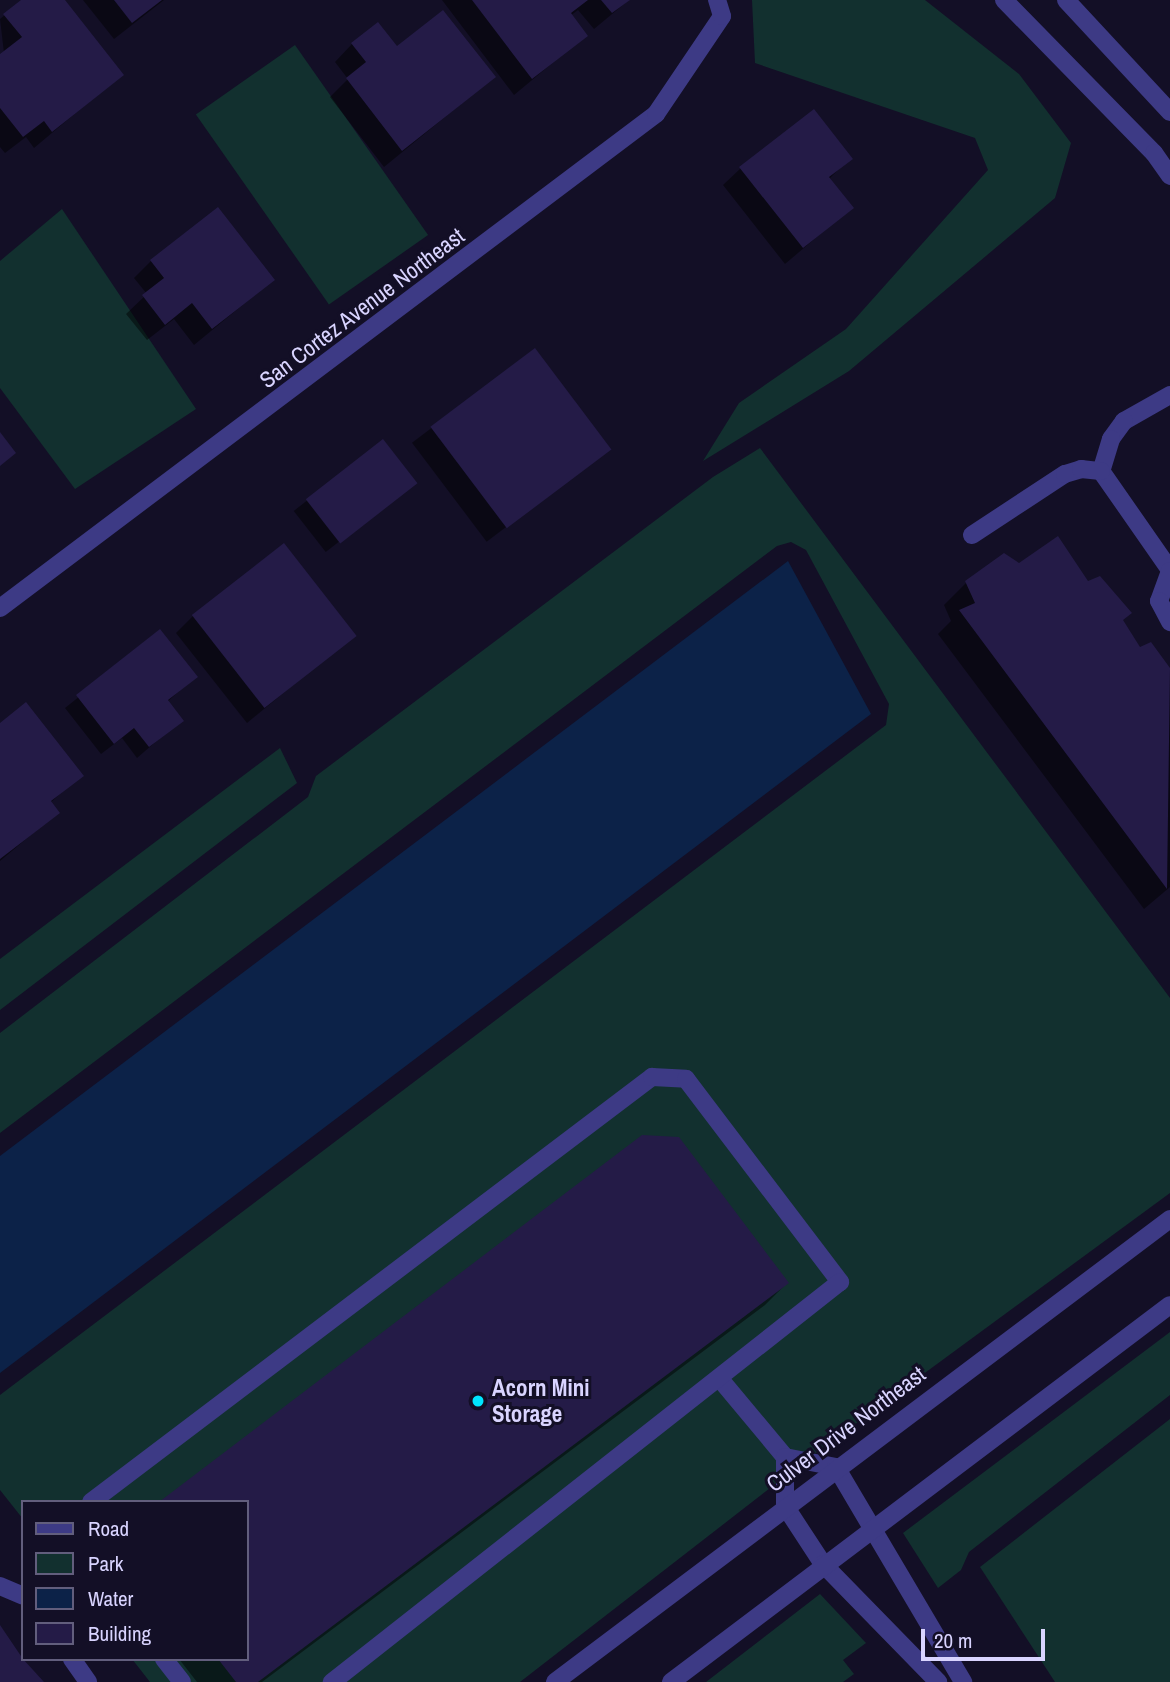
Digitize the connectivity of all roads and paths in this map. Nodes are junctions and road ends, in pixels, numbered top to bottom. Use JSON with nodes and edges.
{"nodes":[{"id":1,"x":1004,"y":0,"type":"edge"},
{"id":2,"x":1066,"y":0,"type":"edge"},
{"id":3,"x":720,"y":8,"type":"edge"},
{"id":4,"x":1170,"y":112,"type":"edge"},
{"id":5,"x":1170,"y":176,"type":"edge"},
{"id":6,"x":1170,"y":395,"type":"edge"},
{"id":7,"x":1101,"y":471,"type":"junction"},
{"id":8,"x":972,"y":535,"type":"dead end"},
{"id":9,"x":1170,"y":571,"type":"edge"},
{"id":10,"x":0,"y":608,"type":"edge"},
{"id":11,"x":1170,"y":622,"type":"edge"},
{"id":12,"x":1170,"y":1219,"type":"edge"},
{"id":13,"x":1170,"y":1305,"type":"edge"},
{"id":14,"x":720,"y":1379,"type":"junction"},
{"id":15,"x":785,"y":1457,"type":"junction"},
{"id":16,"x":836,"y":1467,"type":"junction"},
{"id":17,"x":94,"y":1500,"type":"edge"},
{"id":18,"x":785,"y":1506,"type":"junction"},
{"id":19,"x":872,"y":1529,"type":"junction"},
{"id":20,"x":823,"y":1564,"type":"junction"},
{"id":21,"x":0,"y":1586,"type":"edge"},
{"id":22,"x":21,"y":1595,"type":"edge"},
{"id":23,"x":73,"y":1661,"type":"edge"},
{"id":24,"x":166,"y":1661,"type":"edge"},
{"id":25,"x":88,"y":1682,"type":"edge"},
{"id":26,"x":182,"y":1682,"type":"edge"},
{"id":27,"x":332,"y":1682,"type":"edge"},
{"id":28,"x":555,"y":1682,"type":"edge"},
{"id":29,"x":671,"y":1682,"type":"edge"},
{"id":30,"x":938,"y":1682,"type":"edge"},
{"id":31,"x":963,"y":1682,"type":"edge"}],
"edges":[{"from":1,"to":5,"type":"street"},
{"from":2,"to":4,"type":"street"},
{"from":3,"to":10,"type":"street","name":"San Cortez Avenue Northeast"},
{"from":6,"to":7,"type":"street"},
{"from":7,"to":8,"type":"street"},
{"from":7,"to":9,"type":"street"},
{"from":9,"to":11,"type":"street"},
{"from":12,"to":16,"type":"street","name":"Culver Drive Northeast"},
{"from":13,"to":19,"type":"street"},
{"from":14,"to":15,"type":"street"},
{"from":14,"to":17,"type":"street"},
{"from":14,"to":27,"type":"street"},
{"from":15,"to":16,"type":"street"},
{"from":15,"to":18,"type":"street"},
{"from":16,"to":18,"type":"street","name":"Culver Drive Northeast"},
{"from":16,"to":19,"type":"street"},
{"from":18,"to":20,"type":"street"},
{"from":18,"to":28,"type":"street","name":"Culver Drive Northeast"},
{"from":19,"to":20,"type":"street"},
{"from":19,"to":31,"type":"street"},
{"from":20,"to":29,"type":"street"},
{"from":20,"to":30,"type":"street"},
{"from":21,"to":22,"type":"street"},
{"from":23,"to":25,"type":"street"},
{"from":24,"to":26,"type":"street"}]}
